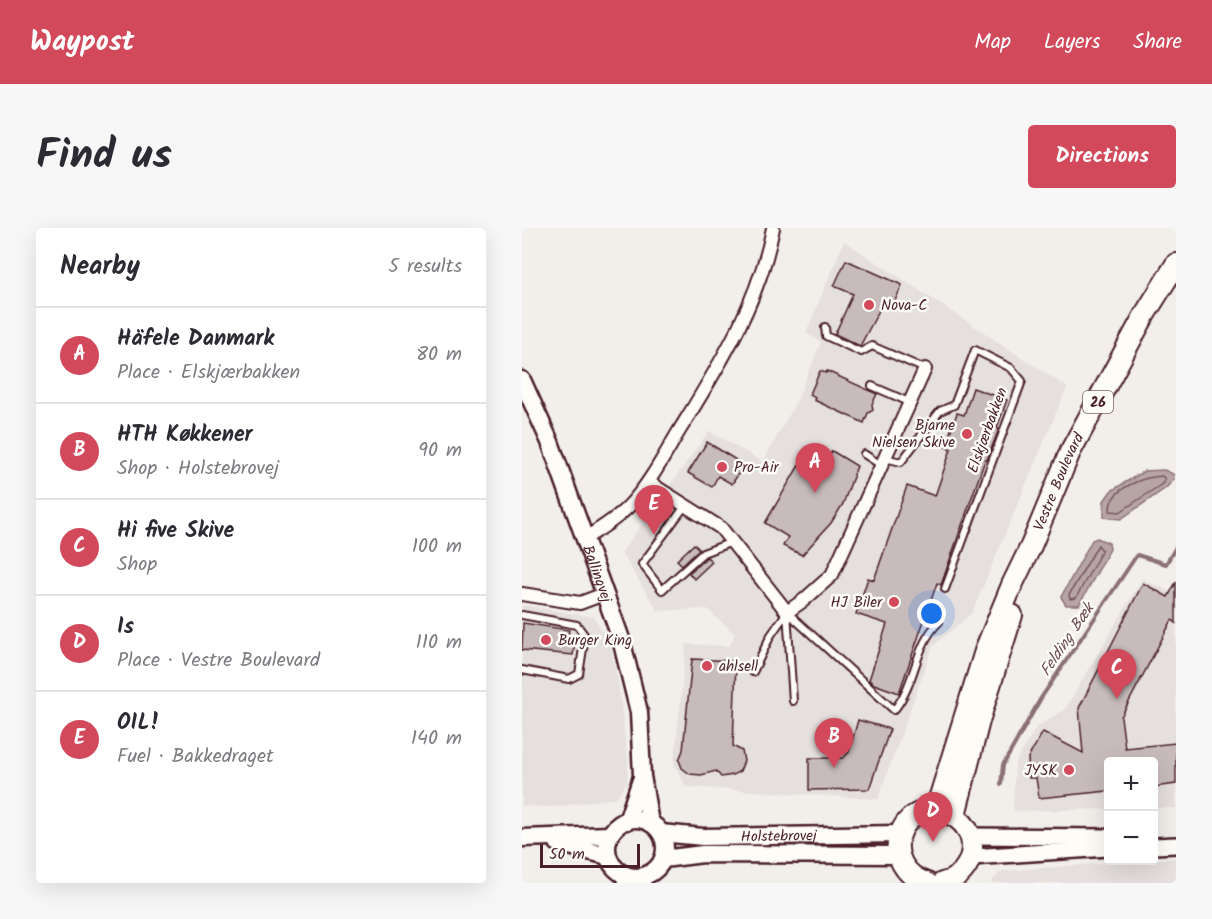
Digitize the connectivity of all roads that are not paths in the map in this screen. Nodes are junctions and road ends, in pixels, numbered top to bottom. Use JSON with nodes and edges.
{"nodes":[{"id":1,"x":773,"y":228,"type":"edge"},
{"id":2,"x":1176,"y":264,"type":"edge"},
{"id":3,"x":825,"y":327,"type":"dead end"},
{"id":4,"x":926,"y":369,"type":"joint"},
{"id":5,"x":522,"y":380,"type":"edge"},
{"id":6,"x":872,"y":386,"type":"dead end"},
{"id":7,"x":910,"y":403,"type":"junction"},
{"id":8,"x":864,"y":454,"type":"dead end"},
{"id":9,"x":884,"y":462,"type":"junction"},
{"id":10,"x":648,"y":482,"type":"junction"},
{"id":11,"x":685,"y":506,"type":"junction"},
{"id":12,"x":584,"y":539,"type":"junction"},
{"id":13,"x":732,"y":542,"type":"junction"},
{"id":14,"x":1031,"y":546,"type":"junction"},
{"id":15,"x":945,"y":589,"type":"dead end"},
{"id":16,"x":522,"y":594,"type":"edge"},
{"id":17,"x":604,"y":594,"type":"junction"},
{"id":18,"x":787,"y":612,"type":"junction"},
{"id":19,"x":522,"y":615,"type":"edge"},
{"id":20,"x":939,"y":622,"type":"dead end"},
{"id":21,"x":522,"y":670,"type":"edge"},
{"id":22,"x":753,"y":672,"type":"dead end"},
{"id":23,"x":793,"y":701,"type":"dead end"},
{"id":24,"x":642,"y":776,"type":"junction"},
{"id":25,"x":936,"y":809,"type":"junction"},
{"id":26,"x":955,"y":815,"type":"junction"},
{"id":27,"x":627,"y":820,"type":"junction"},
{"id":28,"x":655,"y":828,"type":"junction"},
{"id":29,"x":900,"y":834,"type":"junction"},
{"id":30,"x":609,"y":835,"type":"junction"},
{"id":31,"x":971,"y":836,"type":"junction"},
{"id":32,"x":1158,"y":836,"type":"edge"},
{"id":33,"x":1176,"y":836,"type":"edge"},
{"id":34,"x":1104,"y":837,"type":"edge"},
{"id":35,"x":522,"y":838,"type":"edge"},
{"id":36,"x":542,"y":840,"type":"junction"},
{"id":37,"x":1176,"y":845,"type":"edge"},
{"id":38,"x":1158,"y":846,"type":"edge"},
{"id":39,"x":1104,"y":848,"type":"edge"},
{"id":40,"x":898,"y":855,"type":"junction"},
{"id":41,"x":608,"y":856,"type":"junction"},
{"id":42,"x":971,"y":857,"type":"junction"},
{"id":43,"x":663,"y":859,"type":"junction"},
{"id":44,"x":624,"y":879,"type":"edge"},
{"id":45,"x":644,"y":879,"type":"edge"},
{"id":46,"x":919,"y":882,"type":"edge"},
{"id":47,"x":942,"y":883,"type":"edge"}],
"edges":[{"from":1,"to":10,"type":"street"},
{"from":2,"to":14,"type":"main road","name":"Vestre Boulevard","number":"26"},
{"from":3,"to":4,"type":"lane"},
{"from":4,"to":7,"type":"street"},
{"from":5,"to":12,"type":"main road","name":"Ballingvej"},
{"from":6,"to":7,"type":"lane"},
{"from":7,"to":9,"type":"street"},
{"from":8,"to":9,"type":"lane"},
{"from":9,"to":15,"type":"lane","name":"Elskjærbakken"},
{"from":9,"to":18,"type":"street"},
{"from":10,"to":11,"type":"street"},
{"from":10,"to":12,"type":"street"},
{"from":11,"to":13,"type":"street"},
{"from":11,"to":13,"type":"lane"},
{"from":12,"to":17,"type":"main road","name":"Ballingvej"},
{"from":13,"to":18,"type":"street"},
{"from":14,"to":25,"type":"main road","name":"Vestre Boulevard","number":"26"},
{"from":14,"to":26,"type":"main road","name":"Vestre Boulevard","number":"26"},
{"from":16,"to":17,"type":"street"},
{"from":17,"to":24,"type":"main road","name":"Ballingvej"},
{"from":18,"to":20,"type":"lane"},
{"from":18,"to":22,"type":"lane"},
{"from":18,"to":23,"type":"lane"},
{"from":19,"to":21,"type":"lane"},
{"from":24,"to":27,"type":"main road","name":"Ballingvej"},
{"from":24,"to":28,"type":"main road","name":"Ballingvej"},
{"from":25,"to":26,"type":"main road"},
{"from":25,"to":29,"type":"main road"},
{"from":26,"to":31,"type":"main road"},
{"from":27,"to":28,"type":"main road"},
{"from":27,"to":30,"type":"main road"},
{"from":28,"to":29,"type":"main road","name":"Holstebrovej"},
{"from":28,"to":43,"type":"main road"},
{"from":29,"to":40,"type":"main road"},
{"from":30,"to":36,"type":"main road"},
{"from":30,"to":41,"type":"main road"},
{"from":31,"to":34,"type":"street"},
{"from":31,"to":42,"type":"main road"},
{"from":32,"to":33,"type":"street"},
{"from":35,"to":36,"type":"main road"},
{"from":36,"to":41,"type":"main road"},
{"from":37,"to":38,"type":"street"},
{"from":39,"to":42,"type":"street"},
{"from":40,"to":43,"type":"main road","name":"Holstebrovej"},
{"from":40,"to":46,"type":"main road"},
{"from":41,"to":44,"type":"main road"},
{"from":42,"to":47,"type":"main road"},
{"from":43,"to":45,"type":"main road"},
{"from":44,"to":45,"type":"main road"}]}
